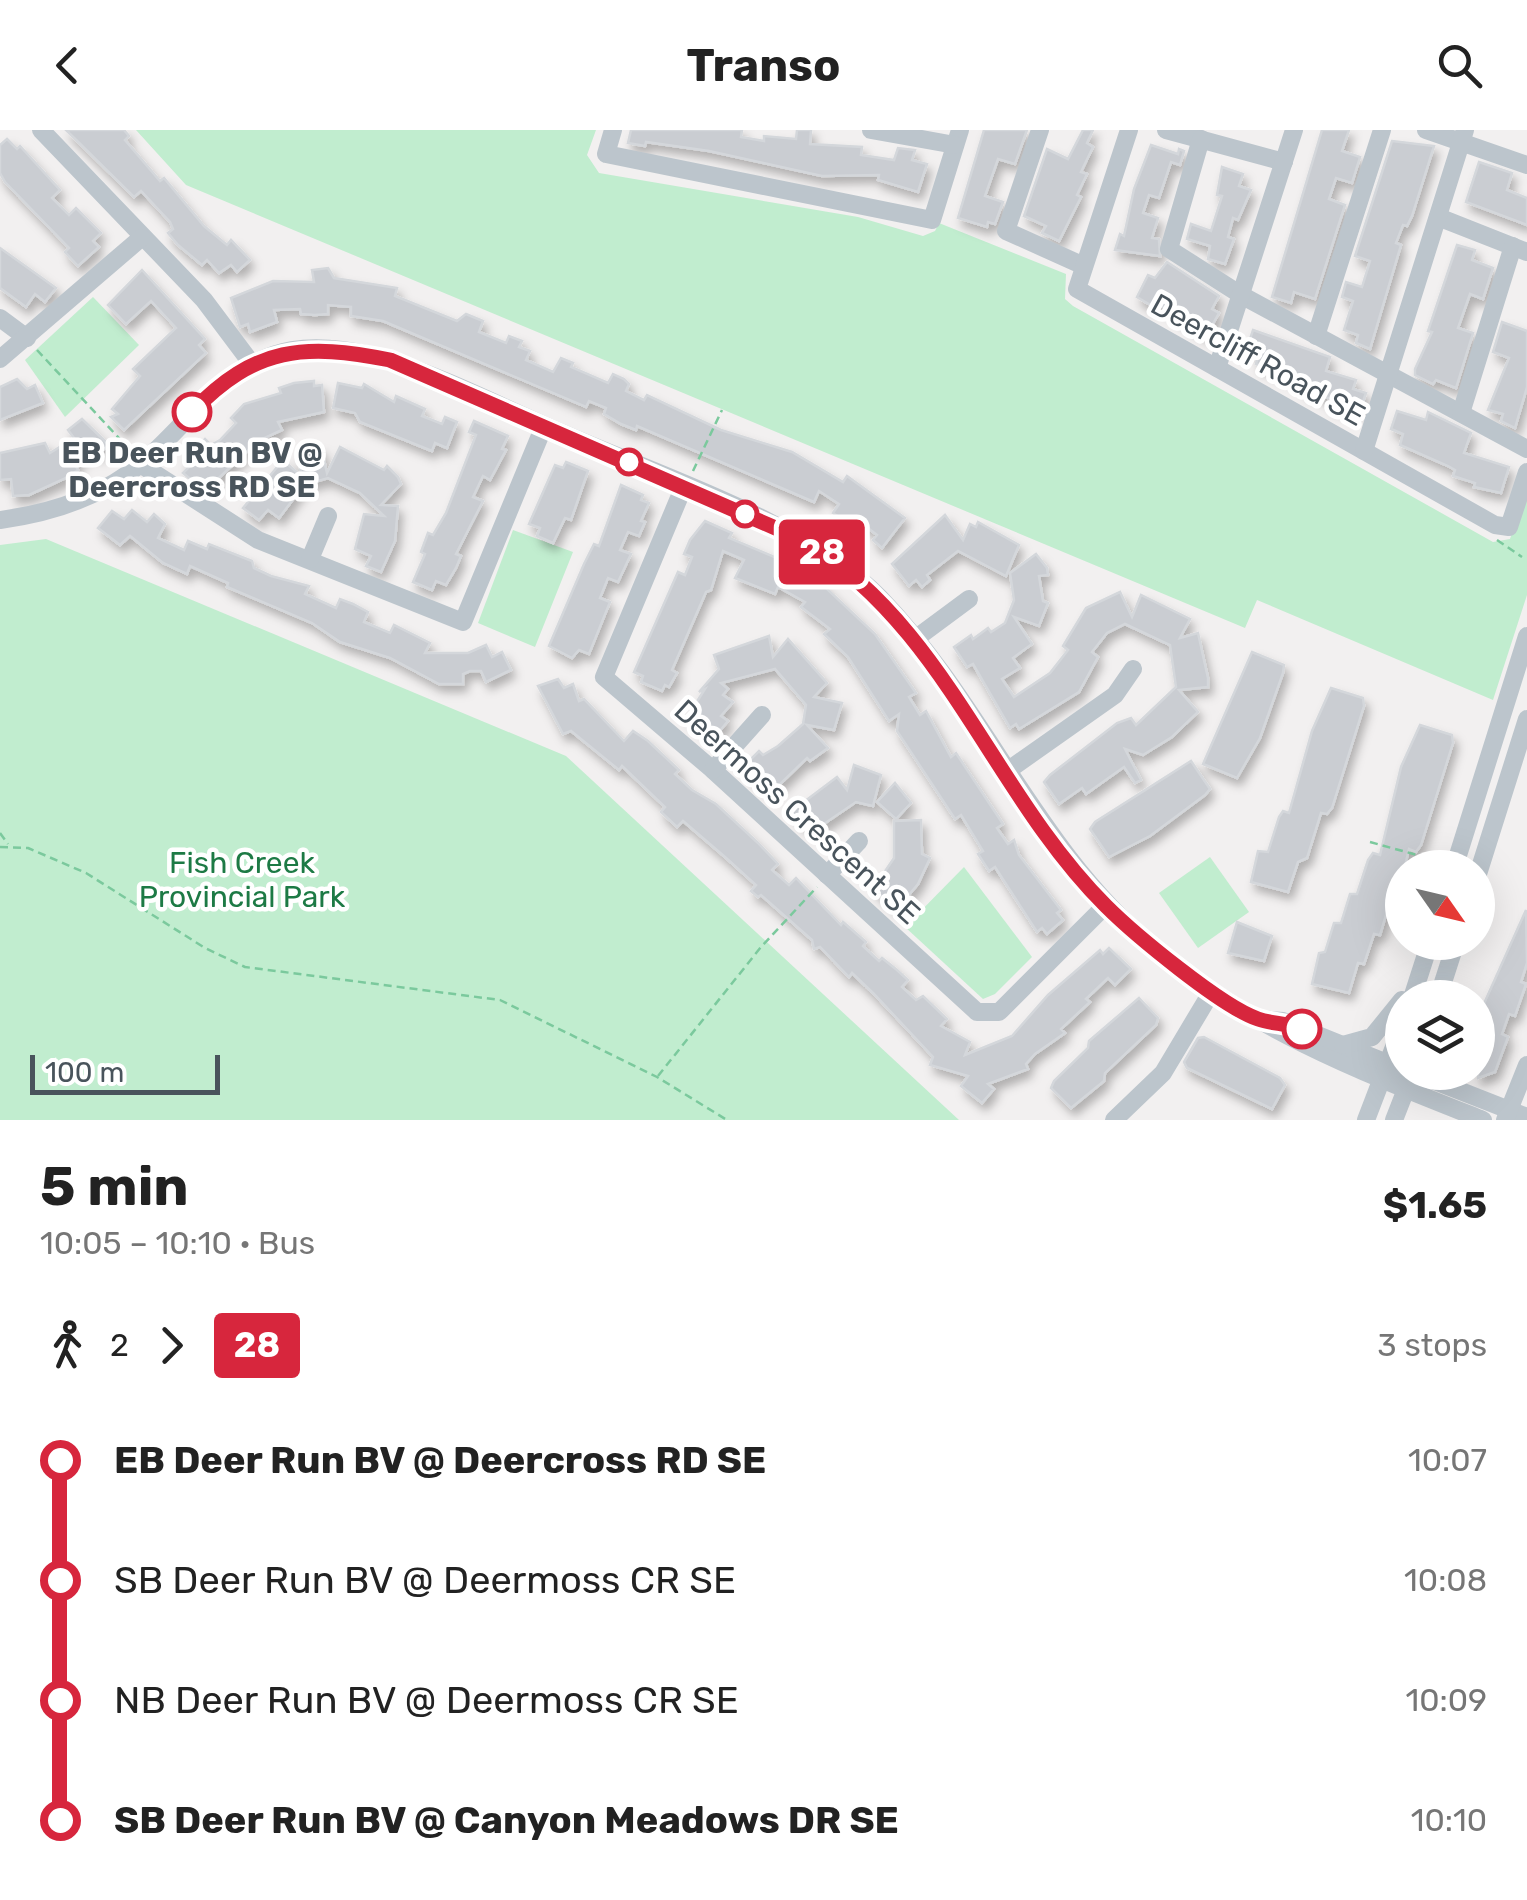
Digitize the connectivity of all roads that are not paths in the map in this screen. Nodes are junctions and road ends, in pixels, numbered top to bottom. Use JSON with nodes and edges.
{"nodes":[{"id":1,"x":42,"y":130,"type":"edge"},
{"id":2,"x":613,"y":130,"type":"edge"},
{"id":3,"x":871,"y":130,"type":"edge"},
{"id":4,"x":1040,"y":130,"type":"edge"},
{"id":5,"x":1128,"y":130,"type":"edge"},
{"id":6,"x":1166,"y":130,"type":"edge"},
{"id":7,"x":1294,"y":130,"type":"edge"},
{"id":8,"x":1382,"y":130,"type":"edge"},
{"id":9,"x":1426,"y":130,"type":"edge"},
{"id":10,"x":1463,"y":136,"type":"edge"},
{"id":11,"x":957,"y":137,"type":"edge"},
{"id":12,"x":1200,"y":139,"type":"junction"},
{"id":13,"x":1284,"y":162,"type":"junction"},
{"id":14,"x":1527,"y":165,"type":"edge"},
{"id":15,"x":1438,"y":217,"type":"junction"},
{"id":16,"x":141,"y":238,"type":"junction"},
{"id":17,"x":1520,"y":249,"type":"edge"},
{"id":18,"x":1084,"y":266,"type":"junction"},
{"id":19,"x":1241,"y":295,"type":"junction"},
{"id":20,"x":0,"y":318,"type":"edge"},
{"id":21,"x":1316,"y":336,"type":"junction"},
{"id":22,"x":27,"y":338,"type":"junction"},
{"id":23,"x":0,"y":359,"type":"edge"},
{"id":24,"x":252,"y":364,"type":"junction"},
{"id":25,"x":1217,"y":368,"type":"junction"},
{"id":26,"x":1388,"y":375,"type":"junction"},
{"id":27,"x":1461,"y":413,"type":"junction"},
{"id":28,"x":544,"y":426,"type":"junction"},
{"id":29,"x":1527,"y":449,"type":"edge"},
{"id":30,"x":1364,"y":451,"type":"junction"},
{"id":31,"x":136,"y":458,"type":"junction"},
{"id":32,"x":1527,"y":472,"type":"edge"},
{"id":33,"x":689,"y":478,"type":"junction"},
{"id":34,"x":328,"y":516,"type":"dead end"},
{"id":35,"x":0,"y":520,"type":"edge"},
{"id":36,"x":310,"y":559,"type":"junction"},
{"id":37,"x":969,"y":599,"type":"dead end"},
{"id":38,"x":1527,"y":636,"type":"edge"},
{"id":39,"x":915,"y":638,"type":"junction"},
{"id":40,"x":1133,"y":669,"type":"dead end"},
{"id":41,"x":762,"y":715,"type":"dead end"},
{"id":42,"x":1527,"y":719,"type":"edge"},
{"id":43,"x":713,"y":770,"type":"junction"},
{"id":44,"x":1007,"y":771,"type":"junction"},
{"id":45,"x":859,"y":841,"type":"dead end"},
{"id":46,"x":1449,"y":850,"type":"edge"},
{"id":47,"x":1486,"y":850,"type":"edge"},
{"id":48,"x":828,"y":875,"type":"junction"},
{"id":49,"x":1105,"y":906,"type":"junction"},
{"id":50,"x":1424,"y":960,"type":"edge"},
{"id":51,"x":1420,"y":974,"type":"junction"},
{"id":52,"x":1416,"y":980,"type":"edge"},
{"id":53,"x":1418,"y":980,"type":"edge"},
{"id":54,"x":1212,"y":991,"type":"junction"},
{"id":55,"x":1257,"y":1019,"type":"junction"},
{"id":56,"x":1385,"y":1021,"type":"edge"},
{"id":57,"x":1339,"y":1045,"type":"junction"},
{"id":58,"x":1527,"y":1065,"type":"edge"},
{"id":59,"x":1385,"y":1068,"type":"edge"},
{"id":60,"x":1385,"y":1069,"type":"edge"},
{"id":61,"x":1385,"y":1084,"type":"edge"},
{"id":62,"x":1406,"y":1090,"type":"edge"},
{"id":63,"x":1433,"y":1090,"type":"edge"},
{"id":64,"x":1444,"y":1090,"type":"edge"},
{"id":65,"x":1507,"y":1115,"type":"edge"},
{"id":66,"x":1527,"y":1117,"type":"edge"},
{"id":67,"x":1114,"y":1120,"type":"edge"},
{"id":68,"x":1366,"y":1120,"type":"edge"},
{"id":69,"x":1394,"y":1120,"type":"edge"},
{"id":70,"x":1483,"y":1120,"type":"edge"}],
"edges":[{"from":1,"to":16,"type":"street"},
{"from":2,"to":11,"type":"street"},
{"from":3,"to":11,"type":"street"},
{"from":4,"to":18,"type":"street"},
{"from":5,"to":18,"type":"street"},
{"from":6,"to":12,"type":"street"},
{"from":7,"to":13,"type":"street"},
{"from":8,"to":21,"type":"street"},
{"from":9,"to":10,"type":"street"},
{"from":10,"to":14,"type":"street"},
{"from":10,"to":15,"type":"street"},
{"from":12,"to":13,"type":"street"},
{"from":12,"to":19,"type":"street"},
{"from":13,"to":19,"type":"street"},
{"from":15,"to":17,"type":"street"},
{"from":15,"to":26,"type":"street"},
{"from":16,"to":22,"type":"street"},
{"from":16,"to":24,"type":"street"},
{"from":17,"to":27,"type":"street"},
{"from":18,"to":25,"type":"street","name":"Deercliff Road SE"},
{"from":19,"to":21,"type":"street"},
{"from":19,"to":25,"type":"street"},
{"from":20,"to":22,"type":"street"},
{"from":21,"to":26,"type":"street"},
{"from":22,"to":23,"type":"street"},
{"from":24,"to":28,"type":"street"},
{"from":24,"to":31,"type":"street"},
{"from":25,"to":30,"type":"street","name":"Deercliff Road SE"},
{"from":26,"to":27,"type":"street"},
{"from":26,"to":30,"type":"street"},
{"from":27,"to":29,"type":"street"},
{"from":28,"to":33,"type":"street"},
{"from":28,"to":36,"type":"street"},
{"from":30,"to":32,"type":"street","name":"Deercliff Road SE"},
{"from":31,"to":35,"type":"street"},
{"from":31,"to":36,"type":"street"},
{"from":33,"to":39,"type":"street"},
{"from":33,"to":43,"type":"street","name":"Deermoss Crescent SE"},
{"from":34,"to":36,"type":"street"},
{"from":37,"to":39,"type":"street"},
{"from":38,"to":46,"type":"street"},
{"from":39,"to":44,"type":"street"},
{"from":40,"to":44,"type":"street"},
{"from":41,"to":43,"type":"street"},
{"from":42,"to":47,"type":"street"},
{"from":43,"to":48,"type":"street","name":"Deermoss Crescent SE"},
{"from":44,"to":49,"type":"street"},
{"from":45,"to":48,"type":"street"},
{"from":48,"to":49,"type":"street","name":"Deermoss Crescent SE"},
{"from":49,"to":54,"type":"street"},
{"from":50,"to":51,"type":"street"},
{"from":51,"to":52,"type":"street"},
{"from":51,"to":53,"type":"street"},
{"from":54,"to":55,"type":"street"},
{"from":54,"to":67,"type":"street"},
{"from":55,"to":57,"type":"street"},
{"from":55,"to":60,"type":"street"},
{"from":56,"to":57,"type":"street"},
{"from":57,"to":59,"type":"street"},
{"from":58,"to":65,"type":"street"},
{"from":61,"to":68,"type":"street"},
{"from":62,"to":69,"type":"street"},
{"from":63,"to":70,"type":"street"},
{"from":64,"to":65,"type":"street"},
{"from":65,"to":66,"type":"street"}]}
